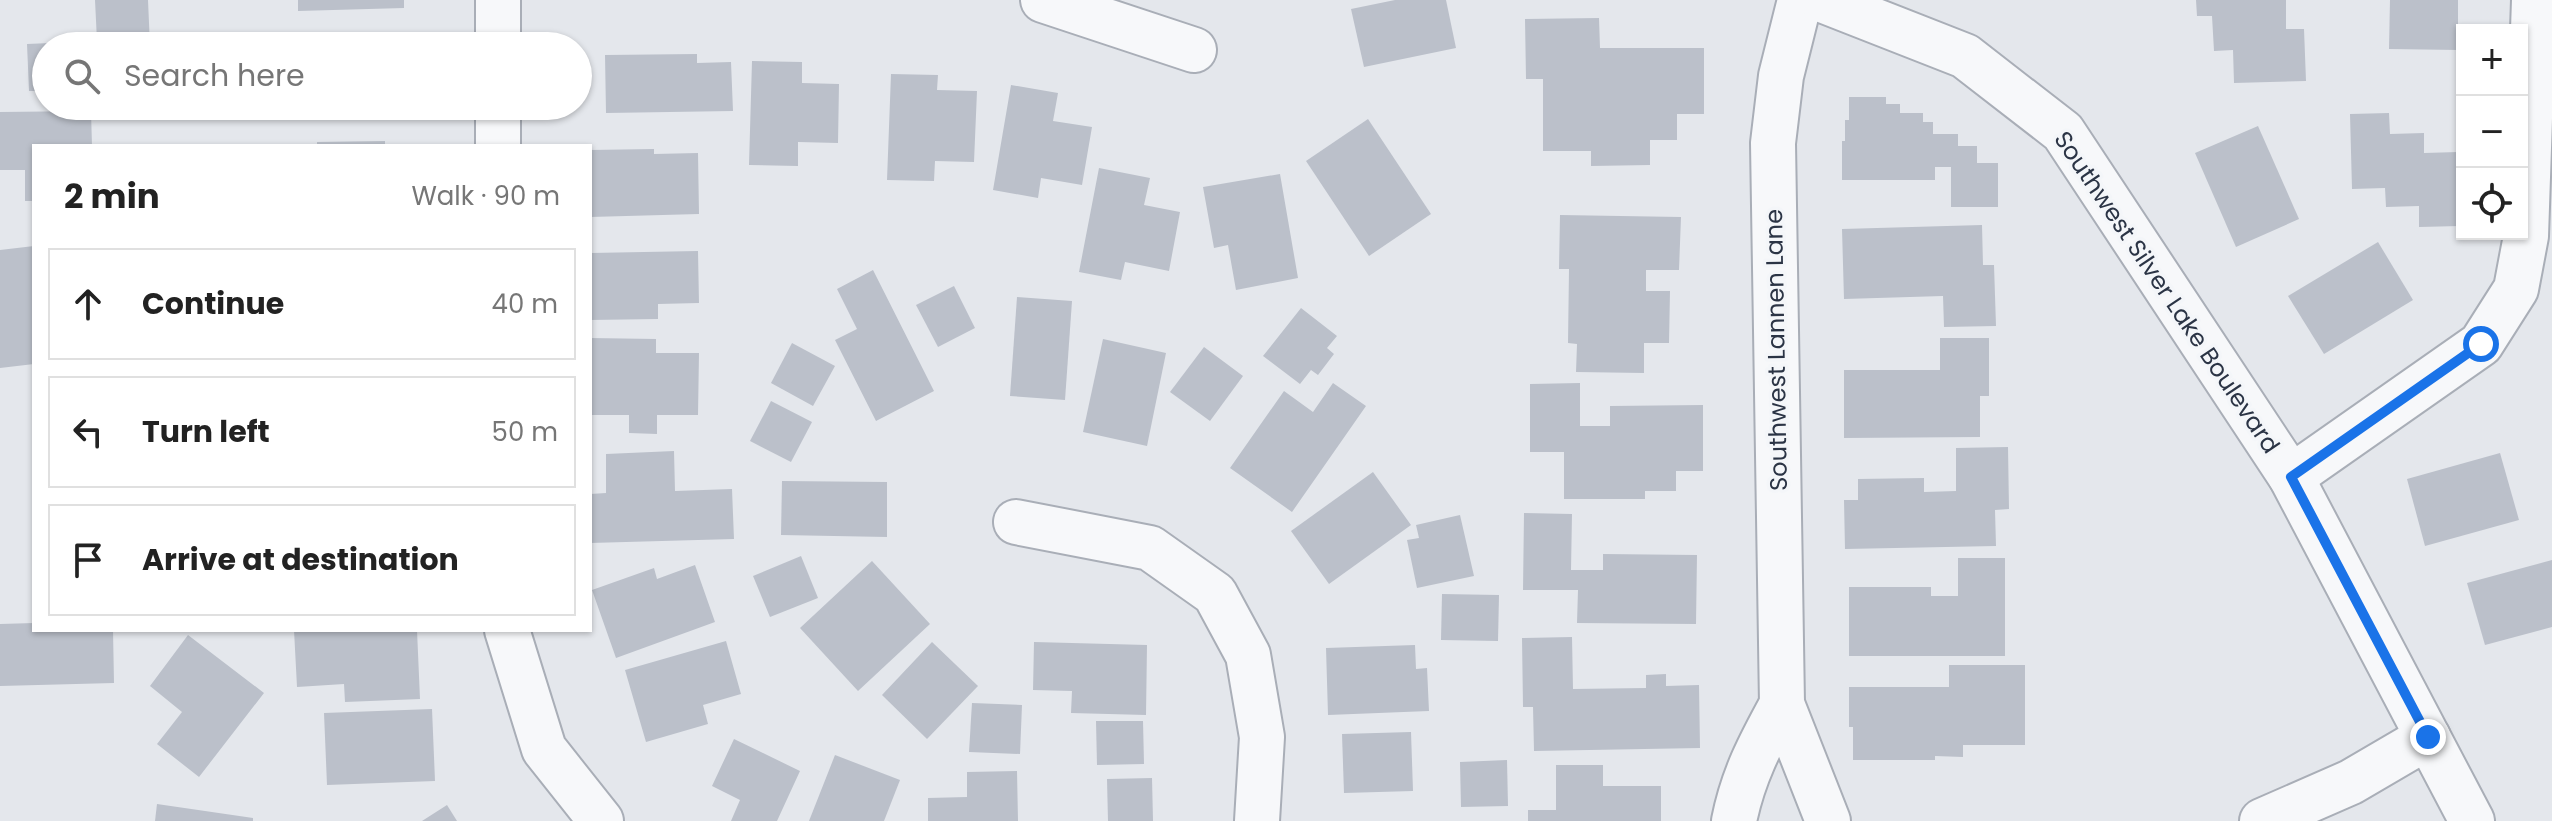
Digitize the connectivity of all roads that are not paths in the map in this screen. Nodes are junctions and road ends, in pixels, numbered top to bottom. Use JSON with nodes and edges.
{"nodes":[{"id":1,"x":498,"y":0,"type":"edge"},
{"id":2,"x":1043,"y":0,"type":"edge"},
{"id":3,"x":1800,"y":0,"type":"edge"},
{"id":4,"x":1822,"y":0,"type":"edge"},
{"id":5,"x":2534,"y":0,"type":"edge"},
{"id":6,"x":498,"y":32,"type":"edge"},
{"id":7,"x":1194,"y":50,"type":"dead end"},
{"id":8,"x":498,"y":120,"type":"edge"},
{"id":9,"x":498,"y":144,"type":"edge"},
{"id":10,"x":2291,"y":477,"type":"junction"},
{"id":11,"x":1016,"y":522,"type":"dead end"},
{"id":12,"x":508,"y":632,"type":"edge"},
{"id":13,"x":1782,"y":704,"type":"junction"},
{"id":14,"x":2428,"y":737,"type":"junction"},
{"id":15,"x":601,"y":821,"type":"edge"},
{"id":16,"x":1257,"y":821,"type":"edge"},
{"id":17,"x":1734,"y":821,"type":"edge"},
{"id":18,"x":1828,"y":821,"type":"edge"},
{"id":19,"x":2262,"y":821,"type":"edge"},
{"id":20,"x":2472,"y":821,"type":"edge"}],
"edges":[{"from":1,"to":6,"type":"street"},
{"from":2,"to":7,"type":"street"},
{"from":3,"to":13,"type":"street","name":"Southwest Lannen Lane"},
{"from":4,"to":10,"type":"street","name":"Southwest Silver Lake Boulevard"},
{"from":5,"to":10,"type":"street"},
{"from":8,"to":9,"type":"street"},
{"from":10,"to":14,"type":"street","name":"Southwest Silver Lake Boulevard"},
{"from":11,"to":16,"type":"street"},
{"from":12,"to":15,"type":"street"},
{"from":13,"to":17,"type":"street","name":"Southwest Lannen Lane"},
{"from":13,"to":18,"type":"street","name":"Southwest Lannen Lane"},
{"from":14,"to":19,"type":"street"},
{"from":14,"to":20,"type":"street","name":"Southwest Silver Lake Boulevard"}]}
